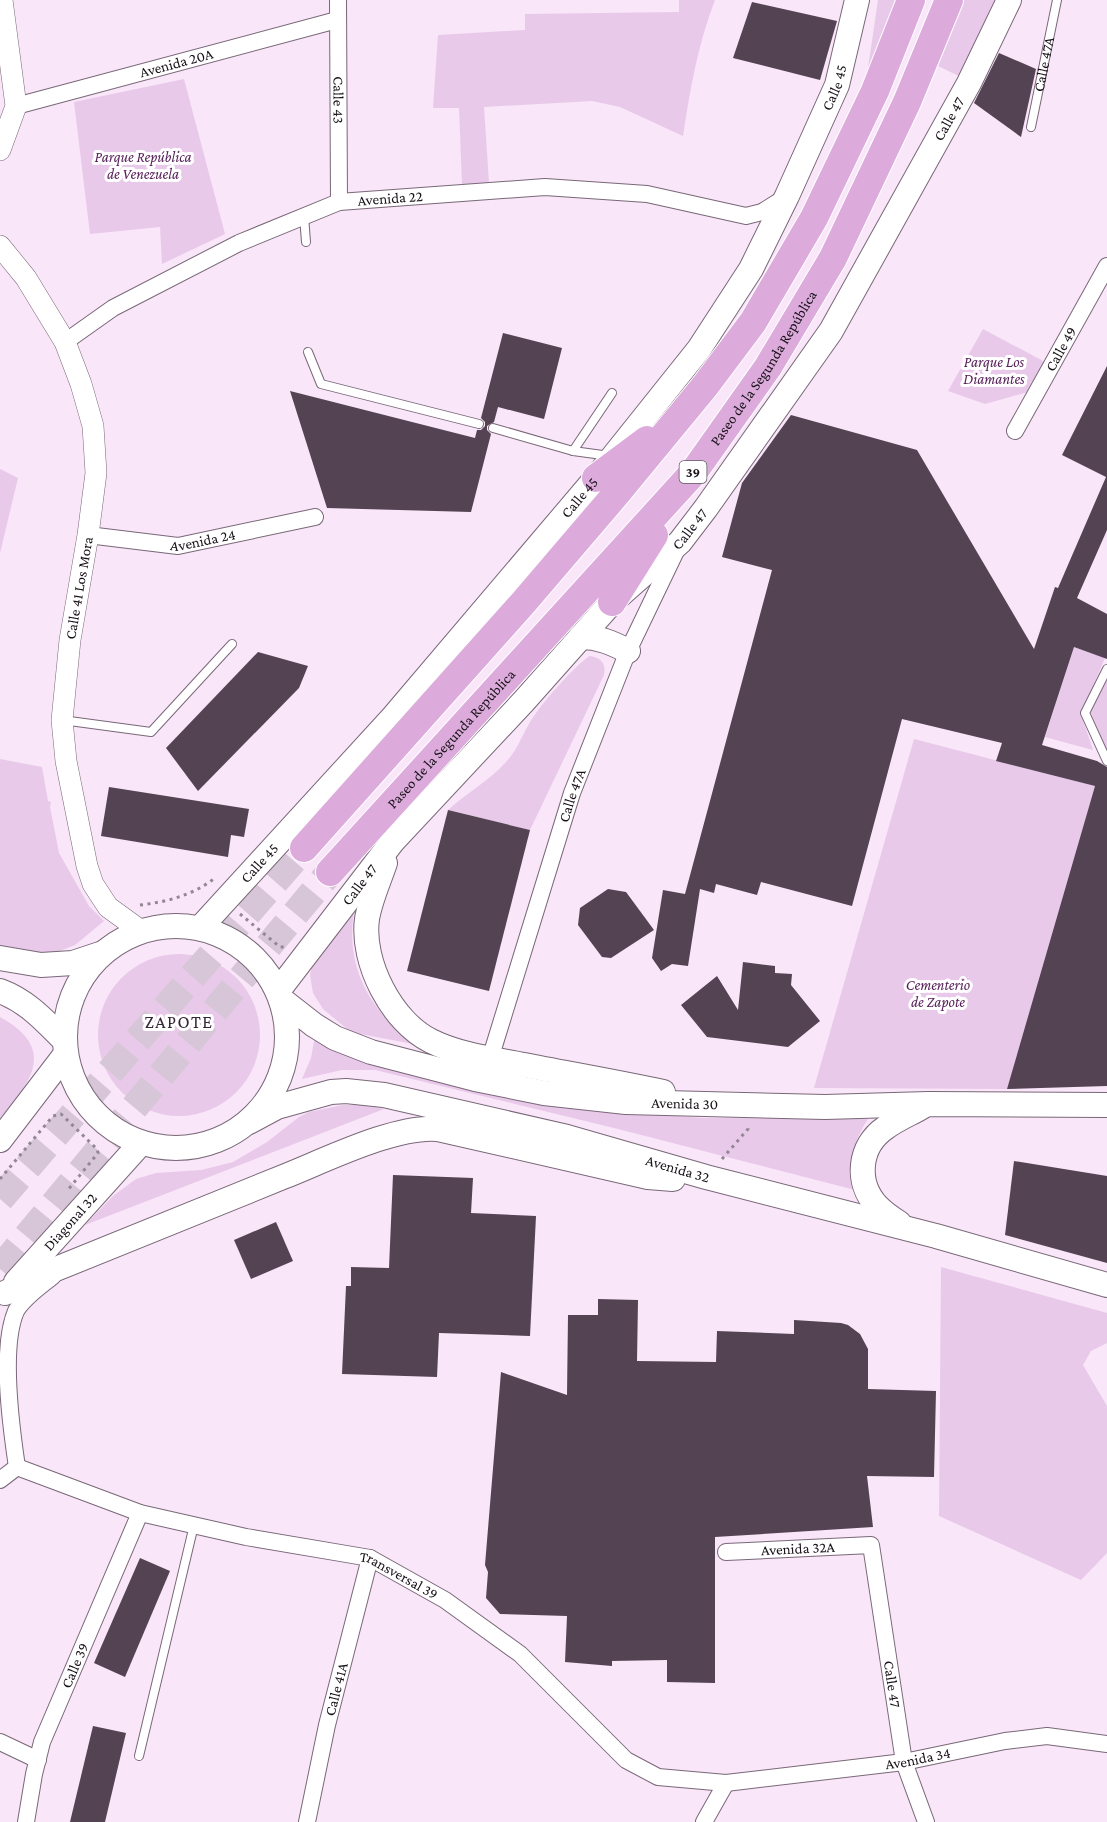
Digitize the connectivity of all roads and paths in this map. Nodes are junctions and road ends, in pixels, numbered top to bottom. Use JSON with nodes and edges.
{"nodes":[{"id":1,"x":2,"y":0,"type":"edge"},
{"id":2,"x":338,"y":0,"type":"edge"},
{"id":3,"x":857,"y":0,"type":"edge"},
{"id":4,"x":910,"y":0,"type":"edge"},
{"id":5,"x":950,"y":0,"type":"edge"},
{"id":6,"x":1009,"y":0,"type":"edge"},
{"id":7,"x":1057,"y":0,"type":"edge"},
{"id":8,"x":337,"y":20,"type":"junction"},
{"id":9,"x":16,"y":106,"type":"junction"},
{"id":10,"x":1031,"y":127,"type":"dead end"},
{"id":11,"x":0,"y":150,"type":"edge"},
{"id":12,"x":787,"y":196,"type":"junction"},
{"id":13,"x":339,"y":202,"type":"junction"},
{"id":14,"x":304,"y":216,"type":"junction"},
{"id":15,"x":746,"y":216,"type":"junction"},
{"id":16,"x":764,"y":240,"type":"junction"},
{"id":17,"x":306,"y":242,"type":"dead end"},
{"id":18,"x":0,"y":246,"type":"edge"},
{"id":19,"x":1107,"y":266,"type":"edge"},
{"id":20,"x":65,"y":342,"type":"junction"},
{"id":21,"x":308,"y":352,"type":"dead end"},
{"id":22,"x":612,"y":393,"type":"dead end"},
{"id":23,"x":682,"y":413,"type":"junction"},
{"id":24,"x":479,"y":424,"type":"dead end"},
{"id":25,"x":493,"y":428,"type":"dead end"},
{"id":26,"x":1015,"y":431,"type":"dead end"},
{"id":27,"x":573,"y":451,"type":"junction"},
{"id":28,"x":605,"y":467,"type":"junction"},
{"id":29,"x":693,"y":473,"type":"junction"},
{"id":30,"x":315,"y":517,"type":"dead end"},
{"id":31,"x":88,"y":535,"type":"junction"},
{"id":32,"x":680,"y":543,"type":"junction"},
{"id":33,"x":612,"y":602,"type":"junction"},
{"id":34,"x":581,"y":637,"type":"junction"},
{"id":35,"x":232,"y":644,"type":"dead end"},
{"id":36,"x":628,"y":651,"type":"junction"},
{"id":37,"x":1107,"y":669,"type":"edge"},
{"id":38,"x":62,"y":720,"type":"junction"},
{"id":39,"x":1107,"y":761,"type":"edge"},
{"id":40,"x":393,"y":841,"type":"junction"},
{"id":41,"x":304,"y":848,"type":"tunnel mouth"},
{"id":42,"x":330,"y":872,"type":"tunnel mouth"},
{"id":43,"x":200,"y":928,"type":"junction"},
{"id":44,"x":141,"y":931,"type":"junction"},
{"id":45,"x":103,"y":953,"type":"junction"},
{"id":46,"x":0,"y":958,"type":"edge"},
{"id":47,"x":0,"y":991,"type":"edge"},
{"id":48,"x":280,"y":996,"type":"junction"},
{"id":49,"x":64,"y":1048,"type":"junction"},
{"id":50,"x":490,"y":1059,"type":"junction"},
{"id":51,"x":702,"y":1104,"type":"junction"},
{"id":52,"x":928,"y":1104,"type":"junction"},
{"id":53,"x":748,"y":1105,"type":"junction"},
{"id":54,"x":1107,"y":1105,"type":"edge"},
{"id":55,"x":249,"y":1122,"type":"junction"},
{"id":56,"x":0,"y":1140,"type":"edge"},
{"id":57,"x":141,"y":1143,"type":"junction"},
{"id":58,"x":706,"y":1177,"type":"junction"},
{"id":59,"x":0,"y":1179,"type":"edge"},
{"id":60,"x":60,"y":1199,"type":"dead end"},
{"id":61,"x":905,"y":1229,"type":"junction"},
{"id":62,"x":65,"y":1265,"type":"junction"},
{"id":63,"x":1107,"y":1286,"type":"edge"},
{"id":64,"x":2,"y":1296,"type":"edge"},
{"id":65,"x":17,"y":1467,"type":"junction"},
{"id":66,"x":0,"y":1480,"type":"edge"},
{"id":67,"x":140,"y":1513,"type":"junction"},
{"id":68,"x":194,"y":1525,"type":"junction"},
{"id":69,"x":871,"y":1545,"type":"joint"},
{"id":70,"x":726,"y":1552,"type":"dead end"},
{"id":71,"x":370,"y":1558,"type":"junction"},
{"id":72,"x":0,"y":1742,"type":"edge"},
{"id":73,"x":1107,"y":1744,"type":"edge"},
{"id":74,"x":139,"y":1756,"type":"dead end"},
{"id":75,"x":38,"y":1760,"type":"junction"},
{"id":76,"x":904,"y":1762,"type":"junction"},
{"id":77,"x":726,"y":1783,"type":"junction"},
{"id":78,"x":26,"y":1822,"type":"edge"},
{"id":79,"x":307,"y":1822,"type":"edge"},
{"id":80,"x":704,"y":1822,"type":"edge"},
{"id":81,"x":926,"y":1822,"type":"edge"}],
"edges":[{"from":1,"to":9,"type":"street"},
{"from":2,"to":8,"type":"street","name":"Calle 43"},
{"from":3,"to":12,"type":"main road","name":"Calle 45"},
{"from":4,"to":23,"type":"highway"},
{"from":5,"to":29,"type":"highway","name":"Paseo de la Segunda República","number":"39"},
{"from":6,"to":32,"type":"main road","name":"Calle 47"},
{"from":7,"to":10,"type":"lane","name":"Calle 47A"},
{"from":8,"to":9,"type":"street","name":"Avenida 20A"},
{"from":8,"to":13,"type":"street","name":"Calle 43"},
{"from":9,"to":11,"type":"street"},
{"from":12,"to":15,"type":"street"},
{"from":12,"to":16,"type":"main road","name":"Calle 45"},
{"from":13,"to":14,"type":"street","name":"Avenida 22"},
{"from":13,"to":15,"type":"street","name":"Avenida 22"},
{"from":14,"to":17,"type":"lane"},
{"from":14,"to":20,"type":"street","name":"Avenida 22"},
{"from":15,"to":16,"type":"street"},
{"from":16,"to":28,"type":"main road","name":"Calle 45"},
{"from":18,"to":20,"type":"street","name":"Calle 41 Los Mora"},
{"from":19,"to":26,"type":"street","name":"Calle 49"},
{"from":20,"to":31,"type":"street","name":"Calle 41 Los Mora"},
{"from":21,"to":24,"type":"lane"},
{"from":22,"to":27,"type":"lane"},
{"from":23,"to":28,"type":"highway"},
{"from":23,"to":41,"type":"highway"},
{"from":25,"to":27,"type":"lane"},
{"from":27,"to":28,"type":"lane"},
{"from":28,"to":43,"type":"main road","name":"Calle 45"},
{"from":29,"to":33,"type":"highway"},
{"from":29,"to":42,"type":"highway","name":"Paseo de la Segunda República","number":"39"},
{"from":30,"to":31,"type":"street","name":"Avenida 24"},
{"from":31,"to":38,"type":"street","name":"Calle 41 Los Mora"},
{"from":32,"to":33,"type":"main road","name":"Calle 47"},
{"from":32,"to":36,"type":"street","name":"Calle 47A"},
{"from":33,"to":34,"type":"main road","name":"Calle 47"},
{"from":34,"to":36,"type":"main road"},
{"from":34,"to":40,"type":"main road","name":"Calle 47"},
{"from":35,"to":38,"type":"lane"},
{"from":36,"to":50,"type":"street","name":"Calle 47A"},
{"from":37,"to":39,"type":"lane"},
{"from":38,"to":44,"type":"street","name":"Calle 41 Los Mora"},
{"from":40,"to":48,"type":"main road","name":"Calle 47"},
{"from":40,"to":50,"type":"main road"},
{"from":43,"to":44,"type":"main road"},
{"from":43,"to":48,"type":"main road"},
{"from":44,"to":45,"type":"main road"},
{"from":45,"to":46,"type":"main road"},
{"from":45,"to":49,"type":"main road"},
{"from":47,"to":49,"type":"main road"},
{"from":48,"to":51,"type":"main road","name":"Avenida 30"},
{"from":48,"to":55,"type":"main road"},
{"from":49,"to":56,"type":"main road"},
{"from":49,"to":57,"type":"main road"},
{"from":50,"to":51,"type":"main road"},
{"from":51,"to":53,"type":"main road","name":"Avenida 30"},
{"from":52,"to":53,"type":"main road","name":"Avenida 30"},
{"from":52,"to":54,"type":"main road","name":"Avenida 30"},
{"from":52,"to":61,"type":"main road"},
{"from":53,"to":58,"type":"path"},
{"from":55,"to":57,"type":"main road"},
{"from":55,"to":58,"type":"main road","name":"Avenida 32"},
{"from":57,"to":64,"type":"main road","name":"Diagonal 32"},
{"from":58,"to":61,"type":"main road","name":"Avenida 32"},
{"from":58,"to":62,"type":"main road"},
{"from":59,"to":60,"type":"path"},
{"from":61,"to":63,"type":"main road","name":"Avenida 32"},
{"from":62,"to":64,"type":"main road"},
{"from":62,"to":65,"type":"street"},
{"from":65,"to":66,"type":"street"},
{"from":65,"to":67,"type":"street","name":"Transversal 39"},
{"from":67,"to":68,"type":"street","name":"Transversal 39"},
{"from":67,"to":75,"type":"street","name":"Calle 39"},
{"from":68,"to":71,"type":"street","name":"Transversal 39"},
{"from":68,"to":74,"type":"lane"},
{"from":69,"to":70,"type":"street","name":"Avenida 32A"},
{"from":69,"to":76,"type":"street","name":"Calle 47"},
{"from":71,"to":77,"type":"street","name":"Transversal 39"},
{"from":71,"to":79,"type":"street","name":"Calle 41A"},
{"from":72,"to":75,"type":"street"},
{"from":73,"to":76,"type":"street","name":"Avenida 34"},
{"from":75,"to":78,"type":"street","name":"Calle 39"},
{"from":76,"to":77,"type":"street","name":"Avenida 34"},
{"from":76,"to":81,"type":"street","name":"Calle 47"},
{"from":77,"to":80,"type":"street"}]}
